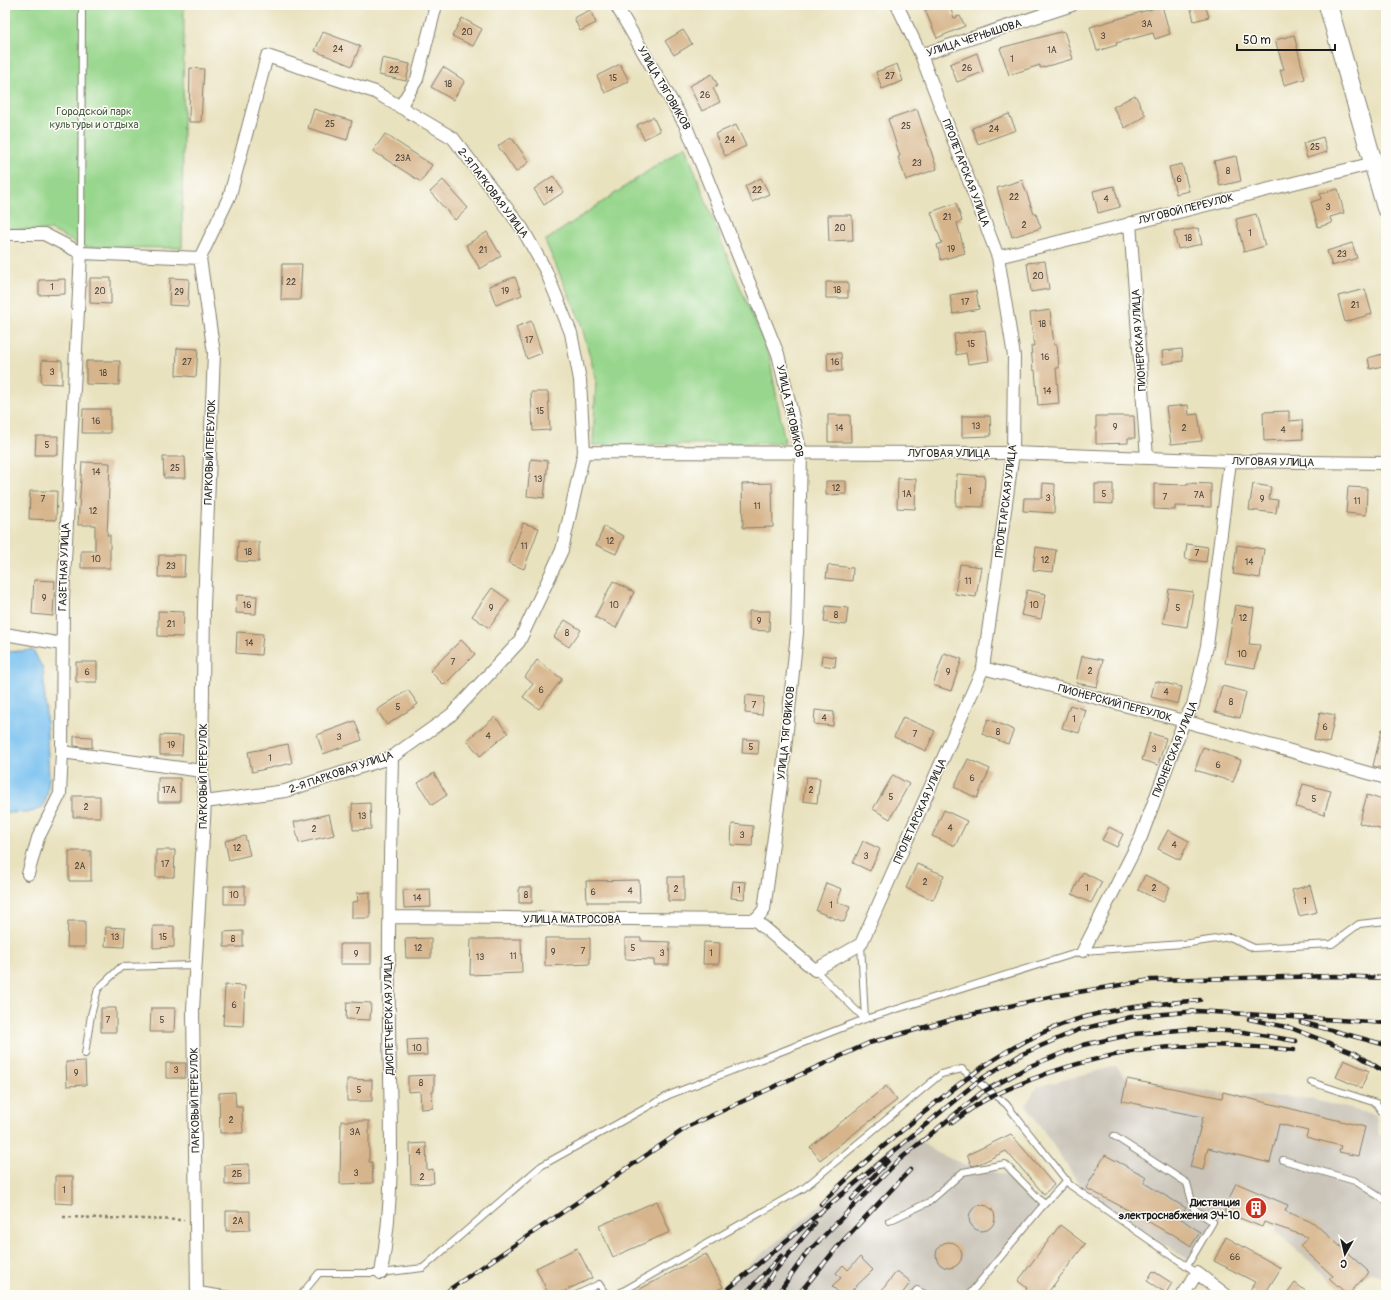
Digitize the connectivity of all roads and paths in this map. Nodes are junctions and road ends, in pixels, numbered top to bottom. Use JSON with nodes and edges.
{"nodes":[{"id":1,"x":82,"y":5,"type":"edge"},
{"id":2,"x":436,"y":5,"type":"edge"},
{"id":3,"x":616,"y":5,"type":"edge"},
{"id":4,"x":897,"y":5,"type":"edge"},
{"id":5,"x":1072,"y":5,"type":"edge"},
{"id":6,"x":1328,"y":5,"type":"edge"},
{"id":7,"x":921,"y":55,"type":"junction"},
{"id":8,"x":400,"y":107,"type":"junction"},
{"id":9,"x":1374,"y":163,"type":"junction"},
{"id":10,"x":1386,"y":208,"type":"edge"},
{"id":11,"x":1130,"y":223,"type":"junction"},
{"id":12,"x":5,"y":234,"type":"edge"},
{"id":13,"x":81,"y":253,"type":"junction"},
{"id":14,"x":998,"y":257,"type":"junction"},
{"id":15,"x":200,"y":258,"type":"junction"},
{"id":16,"x":584,"y":452,"type":"junction"},
{"id":17,"x":801,"y":453,"type":"junction"},
{"id":18,"x":1013,"y":453,"type":"junction"},
{"id":19,"x":1146,"y":458,"type":"junction"},
{"id":20,"x":1230,"y":461,"type":"junction"},
{"id":21,"x":1386,"y":463,"type":"edge"},
{"id":22,"x":5,"y":634,"type":"edge"},
{"id":23,"x":62,"y":644,"type":"junction"},
{"id":24,"x":983,"y":668,"type":"junction"},
{"id":25,"x":1184,"y":721,"type":"junction"},
{"id":26,"x":62,"y":752,"type":"junction"},
{"id":27,"x":392,"y":757,"type":"junction"},
{"id":28,"x":202,"y":771,"type":"junction"},
{"id":29,"x":1386,"y":778,"type":"edge"},
{"id":30,"x":205,"y":802,"type":"junction"},
{"id":31,"x":28,"y":874,"type":"dead end"},
{"id":32,"x":390,"y":917,"type":"junction"},
{"id":33,"x":755,"y":920,"type":"junction"},
{"id":34,"x":1386,"y":921,"type":"edge"},
{"id":35,"x":861,"y":944,"type":"junction"},
{"id":36,"x":1083,"y":951,"type":"junction"},
{"id":37,"x":196,"y":965,"type":"junction"},
{"id":38,"x":815,"y":970,"type":"junction"},
{"id":39,"x":865,"y":1019,"type":"junction"},
{"id":40,"x":85,"y":1054,"type":"dead end"},
{"id":41,"x":1311,"y":1082,"type":"dead end"},
{"id":42,"x":1386,"y":1118,"type":"edge"},
{"id":43,"x":1114,"y":1136,"type":"dead end"},
{"id":44,"x":1283,"y":1160,"type":"dead end"},
{"id":45,"x":1067,"y":1180,"type":"junction"},
{"id":46,"x":1386,"y":1201,"type":"edge"},
{"id":47,"x":1044,"y":1204,"type":"junction"},
{"id":48,"x":63,"y":1217,"type":"dead end"},
{"id":49,"x":197,"y":1221,"type":"junction"},
{"id":50,"x":889,"y":1221,"type":"dead end"},
{"id":51,"x":1192,"y":1269,"type":"junction"},
{"id":52,"x":381,"y":1273,"type":"junction"},
{"id":53,"x":197,"y":1292,"type":"edge"},
{"id":54,"x":231,"y":1295,"type":"edge"},
{"id":55,"x":301,"y":1295,"type":"edge"},
{"id":56,"x":576,"y":1295,"type":"edge"},
{"id":57,"x":606,"y":1295,"type":"edge"},
{"id":58,"x":616,"y":1295,"type":"edge"},
{"id":59,"x":913,"y":1295,"type":"edge"},
{"id":60,"x":927,"y":1295,"type":"edge"},
{"id":61,"x":969,"y":1295,"type":"edge"},
{"id":62,"x":1183,"y":1295,"type":"edge"},
{"id":63,"x":1226,"y":1295,"type":"edge"}],
"edges":[{"from":1,"to":13,"type":"lane"},
{"from":2,"to":8,"type":"street"},
{"from":3,"to":17,"type":"street","name":"УЛИЦА ТЯГОВИКОВ"},
{"from":4,"to":7,"type":"street","name":"ПРОЛЕТАРСКАЯ УЛИЦА"},
{"from":5,"to":7,"type":"street","name":"УЛИЦА ЧЕРНЫШОВА"},
{"from":6,"to":9,"type":"main road"},
{"from":7,"to":14,"type":"street","name":"ПРОЛЕТАРСКАЯ УЛИЦА"},
{"from":8,"to":15,"type":"street","name":"2-Я ПАРКОВАЯ УЛИЦА"},
{"from":8,"to":16,"type":"street","name":"2-Я ПАРКОВАЯ УЛИЦА"},
{"from":9,"to":10,"type":"main road"},
{"from":9,"to":11,"type":"street","name":"ЛУГОВОЙ ПЕРЕУЛОК"},
{"from":11,"to":14,"type":"street","name":"ЛУГОВОЙ ПЕРЕУЛОК"},
{"from":11,"to":19,"type":"street","name":"ПИОНЕРСКАЯ УЛИЦА"},
{"from":12,"to":13,"type":"street"},
{"from":13,"to":15,"type":"street"},
{"from":13,"to":23,"type":"street","name":"ГАЗЕТНАЯ УЛИЦА"},
{"from":14,"to":18,"type":"street","name":"ПРОЛЕТАРСКАЯ УЛИЦА"},
{"from":15,"to":28,"type":"street","name":"ПАРКОВЫЙ ПЕРЕУЛОК"},
{"from":16,"to":17,"type":"street","name":"ЛУГОВАЯ УЛИЦА"},
{"from":16,"to":27,"type":"street","name":"2-Я ПАРКОВАЯ УЛИЦА"},
{"from":17,"to":18,"type":"street","name":"ЛУГОВАЯ УЛИЦА"},
{"from":17,"to":33,"type":"street","name":"УЛИЦА ТЯГОВИКОВ"},
{"from":18,"to":19,"type":"street","name":"ЛУГОВАЯ УЛИЦА"},
{"from":18,"to":24,"type":"street","name":"ПРОЛЕТАРСКАЯ УЛИЦА"},
{"from":19,"to":20,"type":"street","name":"ЛУГОВАЯ УЛИЦА"},
{"from":20,"to":21,"type":"street","name":"ЛУГОВАЯ УЛИЦА"},
{"from":20,"to":25,"type":"street","name":"ПИОНЕРСКАЯ УЛИЦА"},
{"from":22,"to":23,"type":"street"},
{"from":23,"to":26,"type":"street","name":"ГАЗЕТНАЯ УЛИЦА"},
{"from":24,"to":25,"type":"street","name":"ПИОНЕРСКИЙ ПЕРЕУЛОК"},
{"from":24,"to":35,"type":"street","name":"ПРОЛЕТАРСКАЯ УЛИЦА"},
{"from":25,"to":29,"type":"street","name":"ПИОНЕРСКИЙ ПЕРЕУЛОК"},
{"from":25,"to":36,"type":"street","name":"ПИОНЕРСКАЯ УЛИЦА"},
{"from":26,"to":28,"type":"street"},
{"from":26,"to":31,"type":"street","name":"ГАЗЕТНАЯ УЛИЦА"},
{"from":27,"to":30,"type":"street","name":"2-Я ПАРКОВАЯ УЛИЦА"},
{"from":27,"to":32,"type":"street","name":"ДИСПЕТЧЕРСКАЯ УЛИЦА"},
{"from":28,"to":30,"type":"street","name":"ПАРКОВЫЙ ПЕРЕУЛОК"},
{"from":30,"to":37,"type":"street","name":"ПАРКОВЫЙ ПЕРЕУЛОК"},
{"from":32,"to":33,"type":"street","name":"УЛИЦА МАТРОСОВА"},
{"from":32,"to":52,"type":"street","name":"ДИСПЕТЧЕРСКАЯ УЛИЦА"},
{"from":33,"to":38,"type":"street"},
{"from":34,"to":36,"type":"lane"},
{"from":35,"to":38,"type":"street"},
{"from":35,"to":39,"type":"lane"},
{"from":36,"to":39,"type":"lane"},
{"from":37,"to":40,"type":"lane"},
{"from":37,"to":49,"type":"street","name":"ПАРКОВЫЙ ПЕРЕУЛОК"},
{"from":38,"to":39,"type":"lane"},
{"from":39,"to":52,"type":"lane"},
{"from":41,"to":42,"type":"lane"},
{"from":43,"to":51,"type":"lane"},
{"from":44,"to":46,"type":"lane"},
{"from":45,"to":47,"type":"lane"},
{"from":45,"to":51,"type":"lane"},
{"from":45,"to":58,"type":"lane"},
{"from":47,"to":50,"type":"lane"},
{"from":47,"to":61,"type":"lane"},
{"from":48,"to":49,"type":"path"},
{"from":49,"to":53,"type":"street","name":"ПАРКОВЫЙ ПЕРЕУЛОК"},
{"from":51,"to":62,"type":"street"},
{"from":51,"to":63,"type":"street"},
{"from":52,"to":55,"type":"lane"},
{"from":53,"to":54,"type":"lane"},
{"from":56,"to":57,"type":"lane"},
{"from":59,"to":60,"type":"lane"}]}
